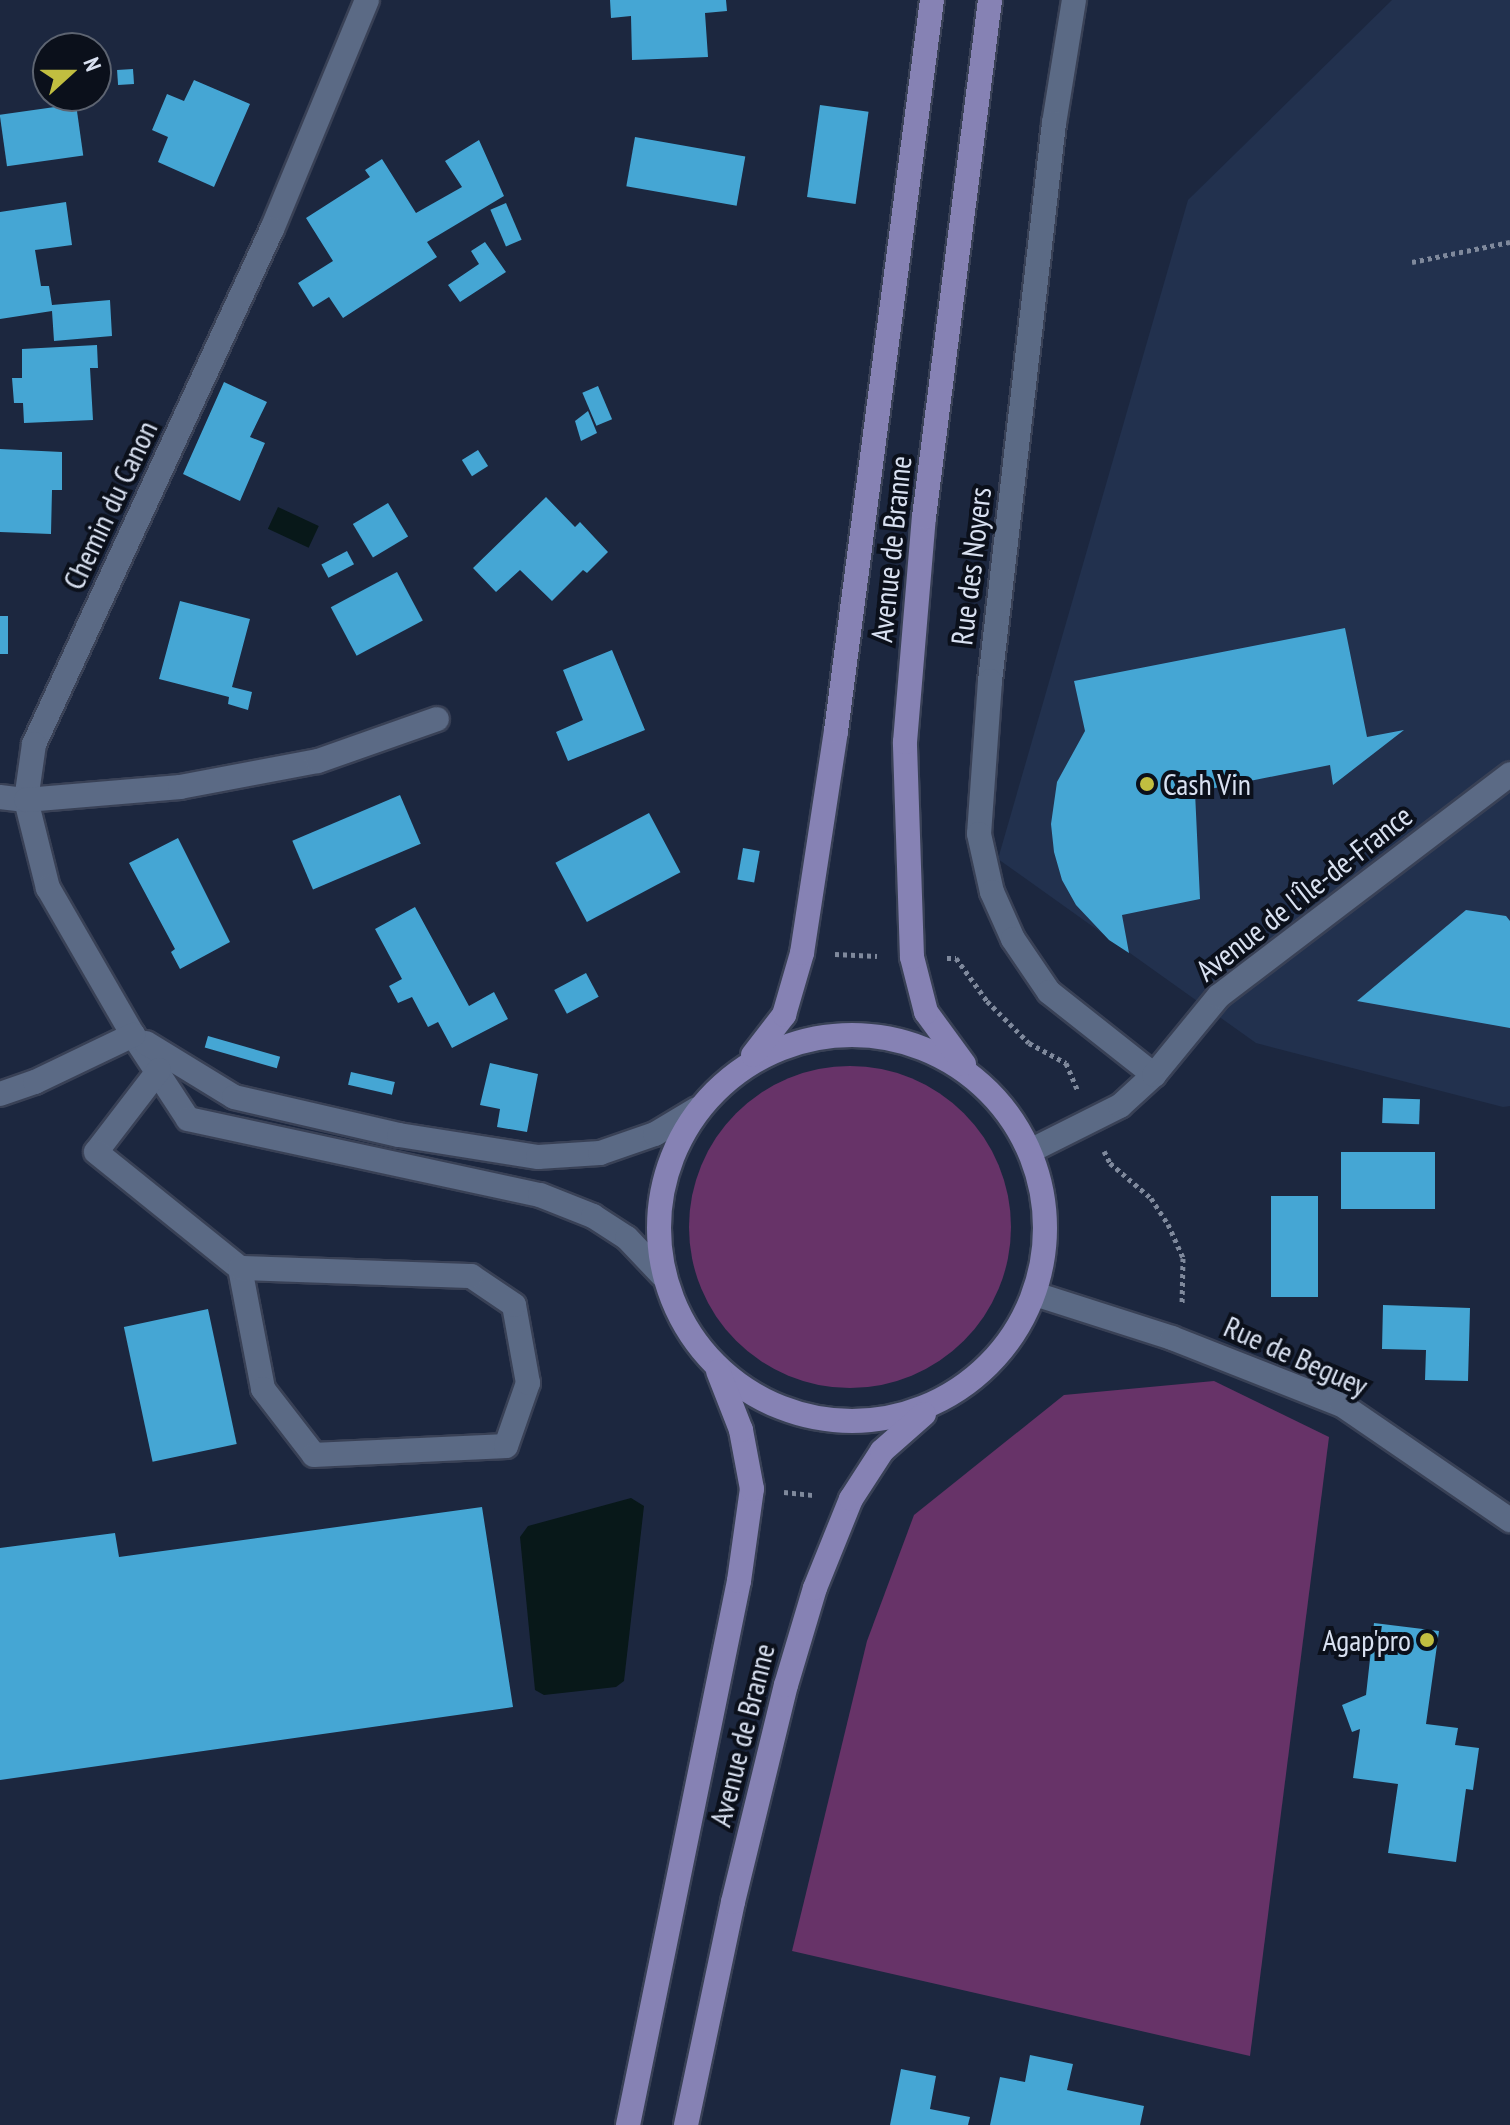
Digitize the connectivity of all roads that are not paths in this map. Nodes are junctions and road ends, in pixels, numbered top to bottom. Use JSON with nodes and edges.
{"nodes":[{"id":1,"x":367,"y":0,"type":"edge"},
{"id":2,"x":932,"y":0,"type":"edge"},
{"id":3,"x":990,"y":0,"type":"edge"},
{"id":4,"x":1074,"y":0,"type":"edge"},
{"id":5,"x":437,"y":719,"type":"dead end"},
{"id":6,"x":1510,"y":774,"type":"edge"},
{"id":7,"x":0,"y":797,"type":"edge"},
{"id":8,"x":26,"y":800,"type":"junction"},
{"id":9,"x":133,"y":1035,"type":"junction"},
{"id":10,"x":159,"y":1070,"type":"junction"},
{"id":11,"x":731,"y":1075,"type":"junction"},
{"id":12,"x":1154,"y":1075,"type":"junction"},
{"id":13,"x":984,"y":1086,"type":"junction"},
{"id":14,"x":0,"y":1094,"type":"edge"},
{"id":15,"x":697,"y":1109,"type":"junction"},
{"id":16,"x":1030,"y":1151,"type":"junction"},
{"id":17,"x":240,"y":1268,"type":"junction"},
{"id":18,"x":662,"y":1275,"type":"junction"},
{"id":19,"x":1035,"y":1294,"type":"junction"},
{"id":20,"x":717,"y":1368,"type":"junction"},
{"id":21,"x":942,"y":1401,"type":"junction"},
{"id":22,"x":1510,"y":1520,"type":"edge"},
{"id":23,"x":628,"y":2125,"type":"edge"},
{"id":24,"x":686,"y":2125,"type":"edge"}],
"edges":[{"from":1,"to":8,"type":"street","name":"Chemin du Canon"},
{"from":2,"to":11,"type":"main road","name":"Avenue de Branne"},
{"from":3,"to":13,"type":"main road","name":"Avenue de Branne"},
{"from":4,"to":12,"type":"street","name":"Rue des Noyers"},
{"from":5,"to":8,"type":"street"},
{"from":6,"to":12,"type":"street","name":"Avenue de l'Île-de-France"},
{"from":7,"to":8,"type":"street"},
{"from":8,"to":9,"type":"street","name":"Chemin du Canon"},
{"from":9,"to":10,"type":"street","name":"Chemin du Canon"},
{"from":9,"to":14,"type":"street"},
{"from":9,"to":15,"type":"street"},
{"from":10,"to":17,"type":"street"},
{"from":10,"to":18,"type":"street","name":"Chemin du Canon"},
{"from":11,"to":13,"type":"main road"},
{"from":11,"to":15,"type":"main road"},
{"from":12,"to":16,"type":"street","name":"Avenue de l'Île-de-France"},
{"from":13,"to":16,"type":"main road","name":"Avenue de Branne"},
{"from":15,"to":18,"type":"main road"},
{"from":16,"to":19,"type":"main road","name":"Avenue de Branne"},
{"from":17,"to":17,"type":"street"},
{"from":18,"to":20,"type":"main road"},
{"from":19,"to":21,"type":"main road","name":"Avenue de Branne"},
{"from":19,"to":22,"type":"street","name":"Rue de Beguey"},
{"from":20,"to":21,"type":"main road"},
{"from":20,"to":23,"type":"main road","name":"Avenue de Branne"},
{"from":21,"to":24,"type":"main road","name":"Avenue de Branne"}]}
